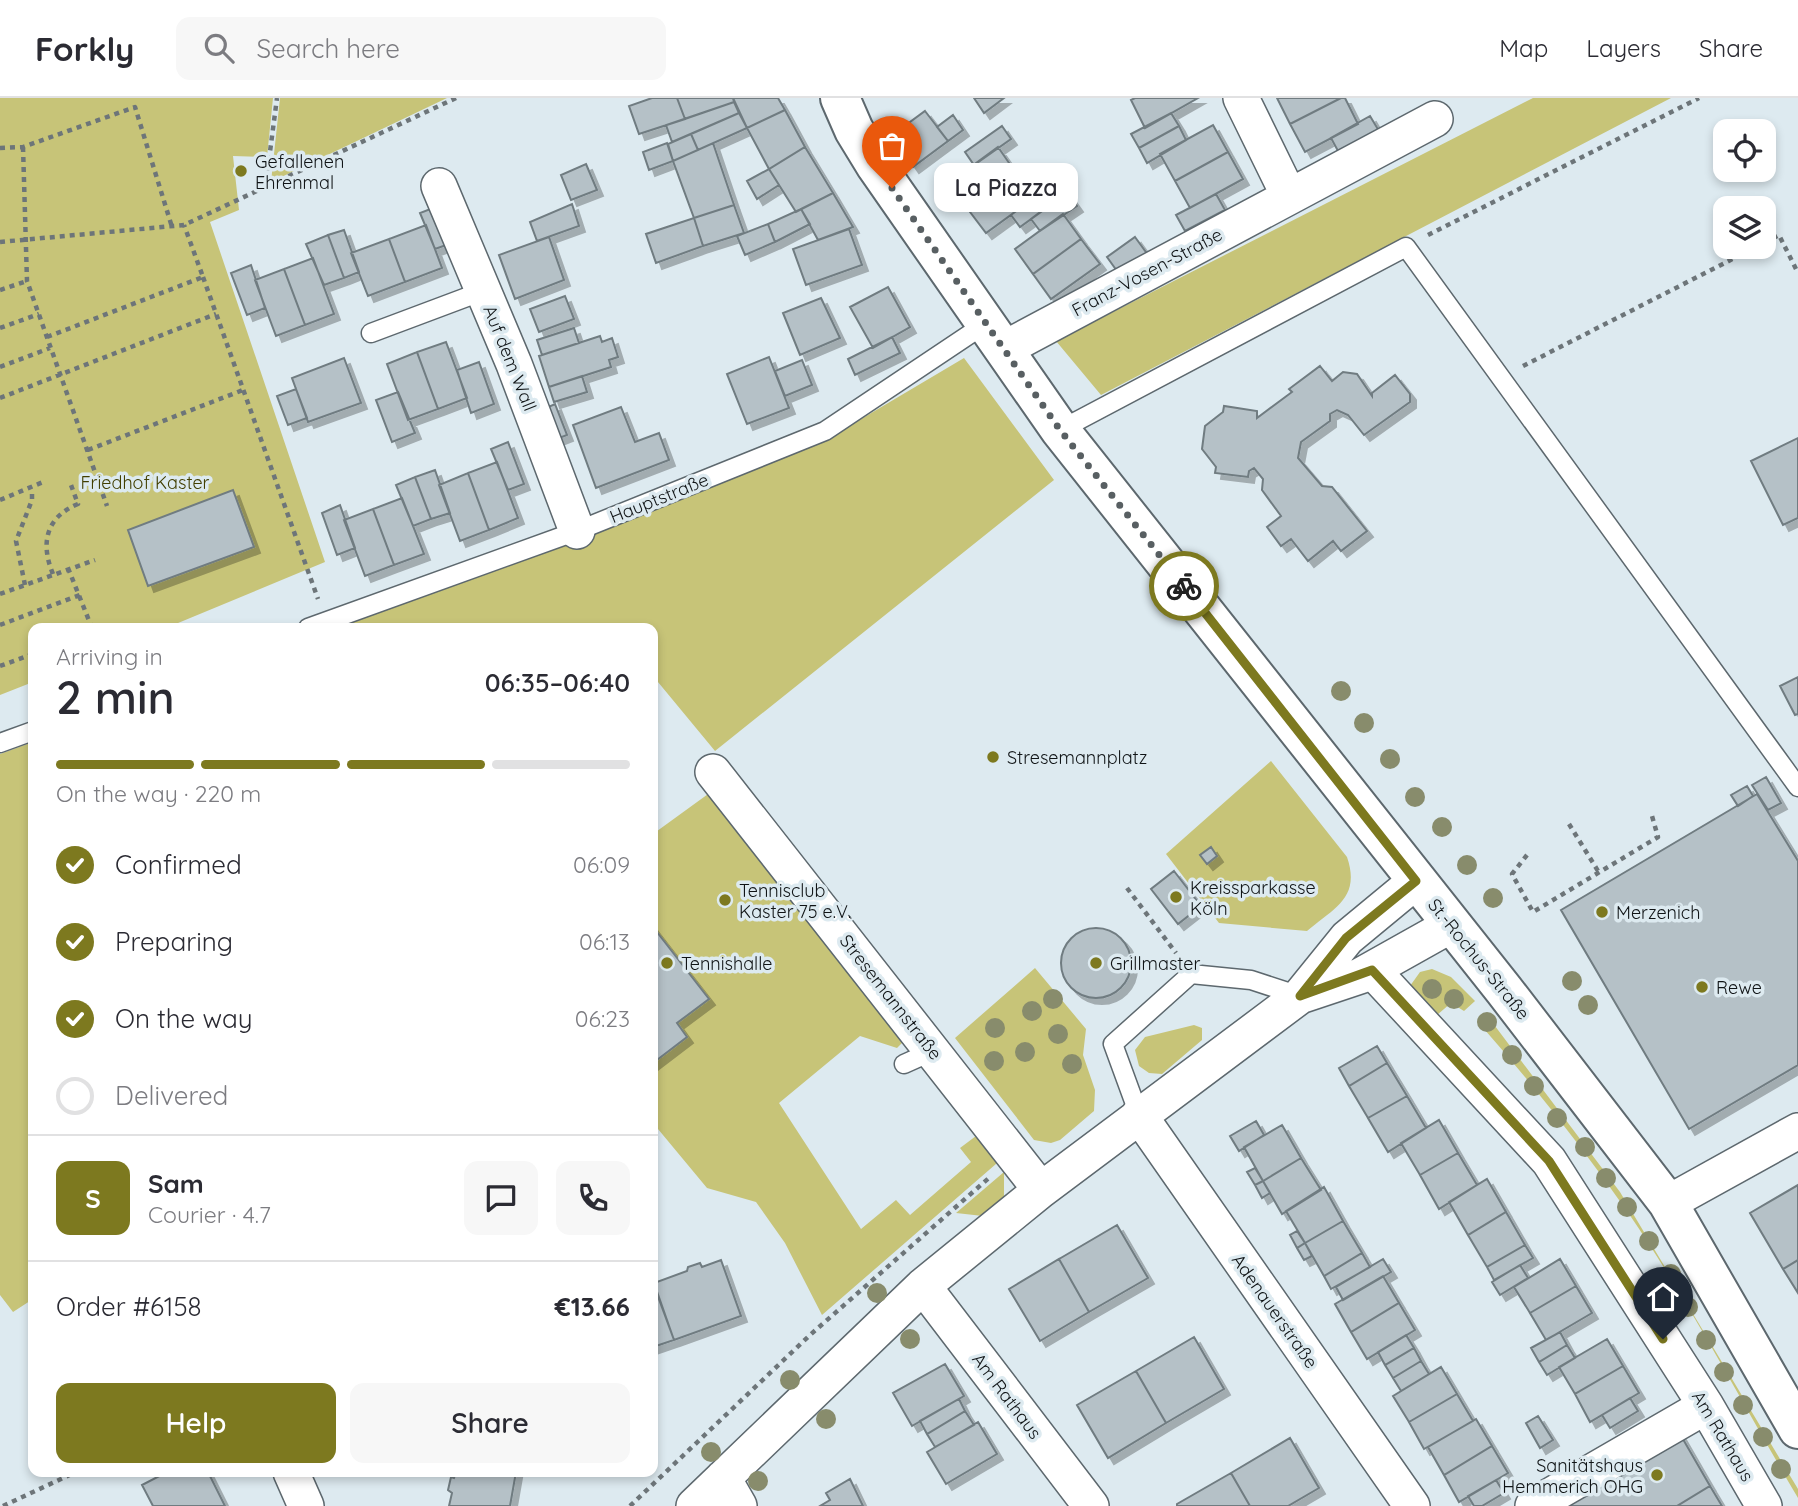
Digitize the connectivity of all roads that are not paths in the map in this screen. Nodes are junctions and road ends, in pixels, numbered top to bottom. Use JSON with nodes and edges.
{"nodes":[{"id":1,"x":840,"y":98,"type":"edge"},
{"id":2,"x":1241,"y":98,"type":"edge"},
{"id":3,"x":1435,"y":119,"type":"dead end"},
{"id":4,"x":439,"y":186,"type":"dead end"},
{"id":5,"x":1289,"y":196,"type":"junction"},
{"id":6,"x":483,"y":291,"type":"junction"},
{"id":7,"x":371,"y":332,"type":"dead end"},
{"id":8,"x":996,"y":335,"type":"junction"},
{"id":9,"x":1060,"y":430,"type":"junction"},
{"id":10,"x":577,"y":531,"type":"junction"},
{"id":11,"x":323,"y":623,"type":"edge"},
{"id":12,"x":28,"y":733,"type":"edge"},
{"id":13,"x":0,"y":743,"type":"edge"},
{"id":14,"x":713,"y":772,"type":"dead end"},
{"id":15,"x":1798,"y":787,"type":"edge"},
{"id":16,"x":1416,"y":881,"type":"junction"},
{"id":17,"x":1451,"y":925,"type":"junction"},
{"id":18,"x":1372,"y":970,"type":"junction"},
{"id":19,"x":1300,"y":996,"type":"junction"},
{"id":20,"x":1139,"y":1115,"type":"junction"},
{"id":21,"x":1798,"y":1132,"type":"edge"},
{"id":22,"x":1041,"y":1190,"type":"junction"},
{"id":23,"x":1668,"y":1203,"type":"junction"},
{"id":24,"x":923,"y":1286,"type":"junction"},
{"id":25,"x":1706,"y":1406,"type":"junction"},
{"id":26,"x":1798,"y":1429,"type":"edge"},
{"id":27,"x":293,"y":1477,"type":"edge"},
{"id":28,"x":731,"y":1492,"type":"edge"},
{"id":29,"x":306,"y":1506,"type":"edge"},
{"id":30,"x":694,"y":1506,"type":"edge"},
{"id":31,"x":1091,"y":1506,"type":"edge"},
{"id":32,"x":1412,"y":1506,"type":"edge"},
{"id":33,"x":1533,"y":1506,"type":"edge"},
{"id":34,"x":1764,"y":1506,"type":"edge"}],
"edges":[{"from":1,"to":8,"type":"street","name":"St.-Rochus-Straße"},
{"from":2,"to":5,"type":"street"},
{"from":3,"to":5,"type":"street","name":"Franz-Vosen-Straße"},
{"from":4,"to":6,"type":"street","name":"Auf dem Wall"},
{"from":5,"to":8,"type":"street","name":"Franz-Vosen-Straße"},
{"from":6,"to":7,"type":"lane"},
{"from":6,"to":10,"type":"street","name":"Auf dem Wall"},
{"from":8,"to":9,"type":"street","name":"St.-Rochus-Straße"},
{"from":8,"to":10,"type":"lane","name":"Hauptstraße"},
{"from":9,"to":15,"type":"lane"},
{"from":9,"to":16,"type":"street","name":"St.-Rochus-Straße"},
{"from":10,"to":11,"type":"lane","name":"Hauptstraße"},
{"from":12,"to":13,"type":"lane"},
{"from":14,"to":22,"type":"street","name":"Stresemannstraße"},
{"from":16,"to":17,"type":"street","name":"St.-Rochus-Straße"},
{"from":16,"to":19,"type":"street"},
{"from":17,"to":18,"type":"street"},
{"from":17,"to":23,"type":"street","name":"St.-Rochus-Straße"},
{"from":18,"to":19,"type":"street"},
{"from":18,"to":25,"type":"street","name":"Am Rathaus"},
{"from":19,"to":20,"type":"street"},
{"from":19,"to":20,"type":"lane"},
{"from":20,"to":22,"type":"street"},
{"from":20,"to":32,"type":"street","name":"Adenauerstraße"},
{"from":21,"to":23,"type":"street"},
{"from":22,"to":24,"type":"street"},
{"from":23,"to":26,"type":"street","name":"St.-Rochus-Straße"},
{"from":24,"to":28,"type":"street"},
{"from":24,"to":31,"type":"street","name":"Am Rathaus"},
{"from":25,"to":33,"type":"street"},
{"from":25,"to":34,"type":"street","name":"Am Rathaus"},
{"from":27,"to":29,"type":"street"},
{"from":28,"to":30,"type":"street"}]}
